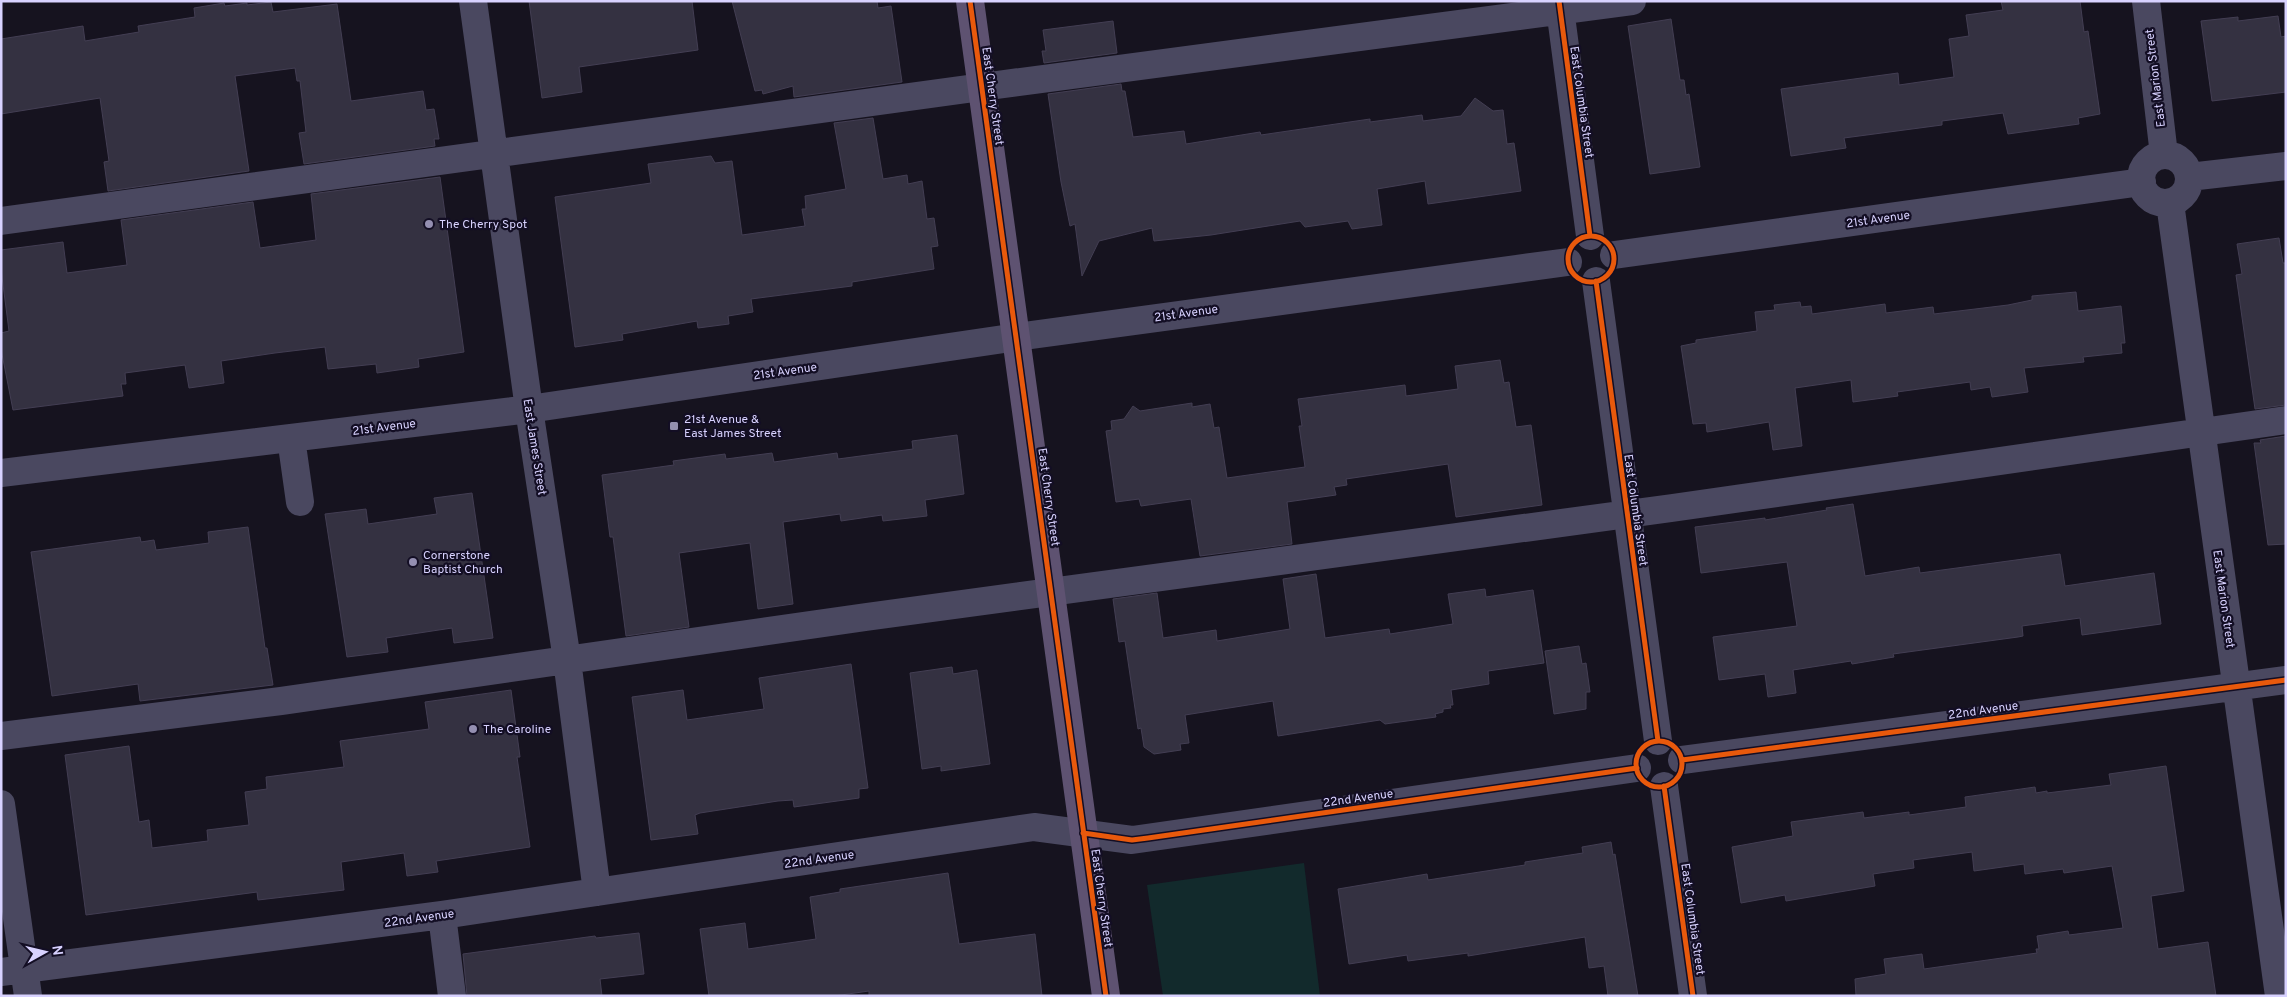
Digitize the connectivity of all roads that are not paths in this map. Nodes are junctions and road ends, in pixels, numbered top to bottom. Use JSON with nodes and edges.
{"nodes":[{"id":1,"x":473,"y":1,"type":"edge"},
{"id":2,"x":970,"y":1,"type":"edge"},
{"id":3,"x":1632,"y":1,"type":"edge"},
{"id":4,"x":2146,"y":1,"type":"edge"},
{"id":5,"x":1559,"y":6,"type":"edge"},
{"id":6,"x":982,"y":87,"type":"junction"},
{"id":7,"x":494,"y":154,"type":"junction"},
{"id":8,"x":2164,"y":155,"type":"junction"},
{"id":9,"x":2286,"y":166,"type":"edge"},
{"id":10,"x":2190,"y":177,"type":"junction"},
{"id":11,"x":2142,"y":182,"type":"junction"},
{"id":12,"x":2170,"y":203,"type":"junction"},
{"id":13,"x":1,"y":221,"type":"edge"},
{"id":14,"x":1590,"y":236,"type":"junction"},
{"id":15,"x":1614,"y":255,"type":"junction"},
{"id":16,"x":1568,"y":262,"type":"junction"},
{"id":17,"x":1596,"y":281,"type":"junction"},
{"id":18,"x":1017,"y":337,"type":"junction"},
{"id":19,"x":529,"y":409,"type":"junction"},
{"id":20,"x":2286,"y":420,"type":"edge"},
{"id":21,"x":2201,"y":431,"type":"junction"},
{"id":22,"x":291,"y":438,"type":"junction"},
{"id":23,"x":1,"y":473,"type":"edge"},
{"id":24,"x":300,"y":502,"type":"dead end"},
{"id":25,"x":1626,"y":514,"type":"junction"},
{"id":26,"x":1052,"y":592,"type":"junction"},
{"id":27,"x":567,"y":660,"type":"junction"},
{"id":28,"x":2286,"y":680,"type":"edge"},
{"id":29,"x":2236,"y":685,"type":"junction"},
{"id":30,"x":1,"y":736,"type":"edge"},
{"id":31,"x":1658,"y":741,"type":"junction"},
{"id":32,"x":1682,"y":760,"type":"junction"},
{"id":33,"x":1636,"y":768,"type":"junction"},
{"id":34,"x":1664,"y":786,"type":"junction"},
{"id":35,"x":1,"y":804,"type":"edge"},
{"id":36,"x":1083,"y":833,"type":"junction"},
{"id":37,"x":597,"y":892,"type":"junction"},
{"id":38,"x":442,"y":916,"type":"junction"},
{"id":39,"x":13,"y":970,"type":"edge"},
{"id":40,"x":28,"y":996,"type":"edge"},
{"id":41,"x":452,"y":996,"type":"edge"},
{"id":42,"x":1106,"y":996,"type":"edge"},
{"id":43,"x":1693,"y":996,"type":"edge"},
{"id":44,"x":2279,"y":996,"type":"edge"}],
"edges":[{"from":1,"to":7,"type":"street","name":"East James Street"},
{"from":2,"to":6,"type":"main road","name":"East Cherry Street"},
{"from":3,"to":5,"type":"street"},
{"from":4,"to":8,"type":"street","name":"East Marion Street"},
{"from":5,"to":6,"type":"street"},
{"from":5,"to":14,"type":"street","name":"East Columbia Street"},
{"from":6,"to":7,"type":"street"},
{"from":6,"to":18,"type":"main road","name":"East Cherry Street"},
{"from":7,"to":13,"type":"street"},
{"from":7,"to":19,"type":"street","name":"East James Street"},
{"from":8,"to":10,"type":"street"},
{"from":8,"to":11,"type":"street"},
{"from":9,"to":10,"type":"street"},
{"from":10,"to":12,"type":"street"},
{"from":11,"to":12,"type":"street"},
{"from":11,"to":15,"type":"street","name":"21st Avenue"},
{"from":12,"to":21,"type":"street","name":"East Marion Street"},
{"from":14,"to":15,"type":"street"},
{"from":14,"to":16,"type":"street"},
{"from":15,"to":17,"type":"street"},
{"from":16,"to":17,"type":"street"},
{"from":16,"to":18,"type":"street","name":"21st Avenue"},
{"from":17,"to":25,"type":"street","name":"East Columbia Street"},
{"from":18,"to":19,"type":"street","name":"21st Avenue"},
{"from":18,"to":26,"type":"main road","name":"East Cherry Street"},
{"from":19,"to":22,"type":"street","name":"21st Avenue"},
{"from":19,"to":27,"type":"street","name":"East James Street"},
{"from":20,"to":21,"type":"street"},
{"from":21,"to":25,"type":"street"},
{"from":21,"to":29,"type":"street","name":"East Marion Street"},
{"from":22,"to":23,"type":"street","name":"21st Avenue"},
{"from":22,"to":24,"type":"street"},
{"from":25,"to":26,"type":"street"},
{"from":25,"to":31,"type":"street","name":"East Columbia Street"},
{"from":26,"to":27,"type":"street"},
{"from":26,"to":36,"type":"main road","name":"East Cherry Street"},
{"from":27,"to":30,"type":"street"},
{"from":27,"to":37,"type":"street","name":"East James Street"},
{"from":28,"to":29,"type":"street","name":"22nd Avenue"},
{"from":29,"to":32,"type":"street","name":"22nd Avenue"},
{"from":29,"to":44,"type":"street","name":"East Marion Street"},
{"from":31,"to":32,"type":"street"},
{"from":31,"to":33,"type":"street"},
{"from":32,"to":34,"type":"street"},
{"from":33,"to":34,"type":"street"},
{"from":33,"to":36,"type":"street","name":"22nd Avenue"},
{"from":34,"to":43,"type":"street","name":"East Columbia Street"},
{"from":35,"to":39,"type":"street"},
{"from":36,"to":37,"type":"street","name":"22nd Avenue"},
{"from":36,"to":42,"type":"main road","name":"East Cherry Street"},
{"from":37,"to":38,"type":"street","name":"22nd Avenue"},
{"from":38,"to":39,"type":"street","name":"22nd Avenue"},
{"from":38,"to":41,"type":"street"},
{"from":39,"to":40,"type":"street"}]}
